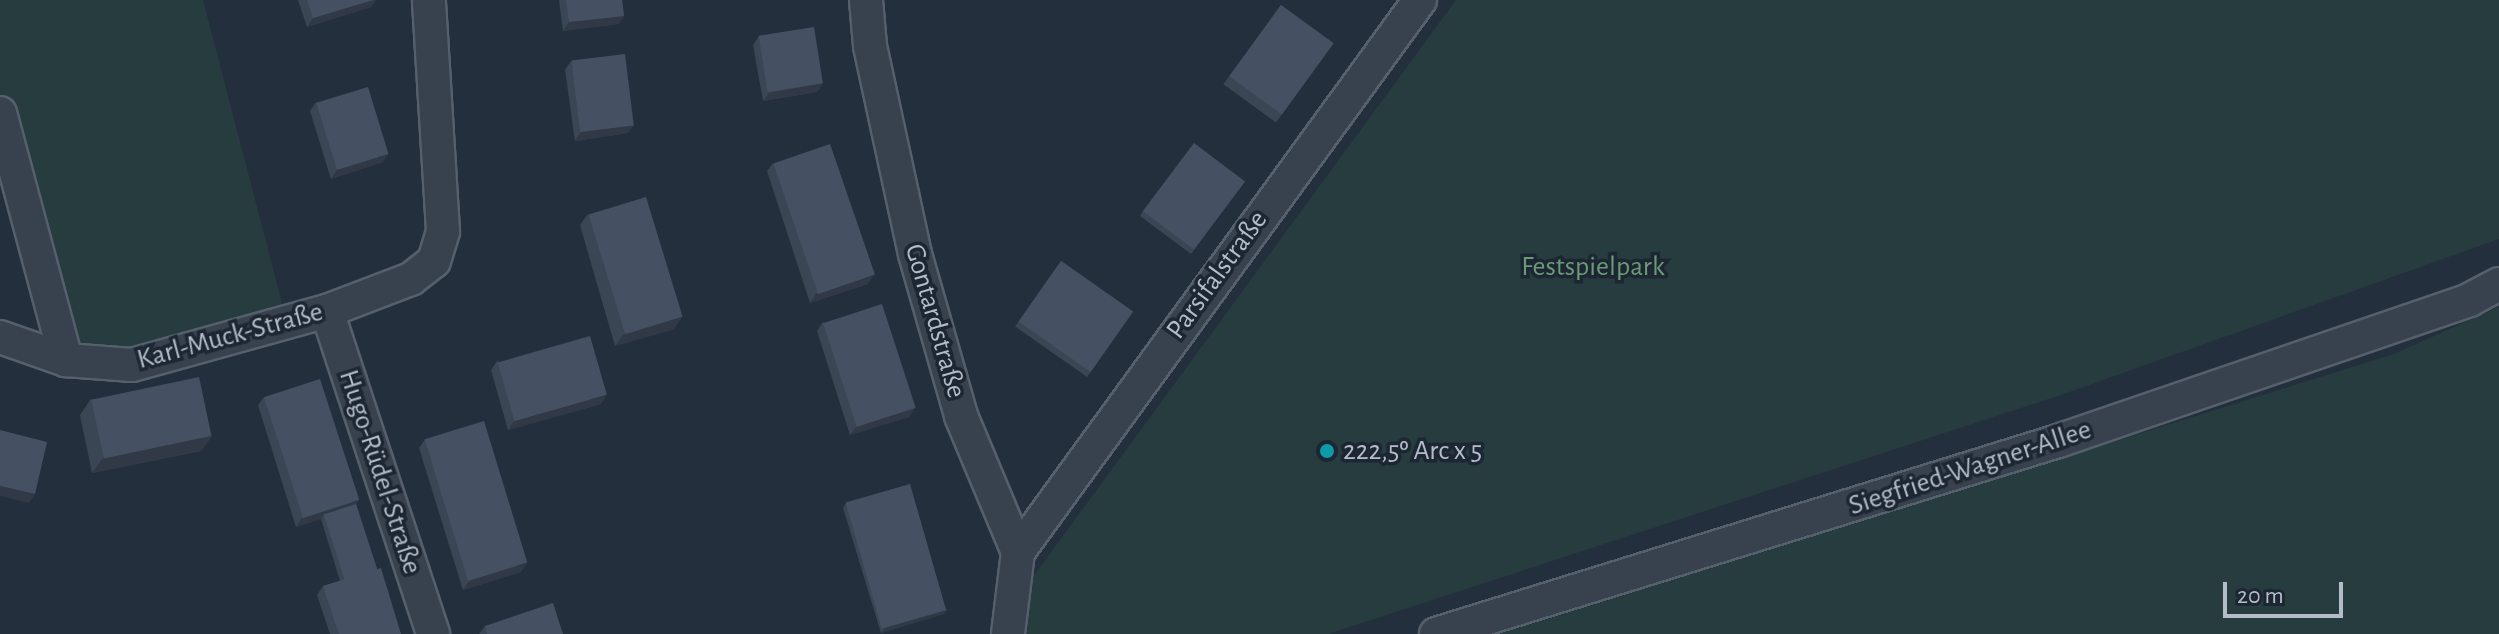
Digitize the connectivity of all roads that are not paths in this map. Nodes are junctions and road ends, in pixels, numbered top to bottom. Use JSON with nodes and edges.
{"nodes":[{"id":1,"x":429,"y":0,"type":"edge"},
{"id":2,"x":866,"y":0,"type":"edge"},
{"id":3,"x":1420,"y":0,"type":"edge"},
{"id":4,"x":0,"y":113,"type":"edge"},
{"id":5,"x":2499,"y":284,"type":"edge"},
{"id":6,"x":327,"y":311,"type":"junction"},
{"id":7,"x":0,"y":337,"type":"edge"},
{"id":8,"x":66,"y":360,"type":"junction"},
{"id":9,"x":1018,"y":552,"type":"junction"},
{"id":10,"x":433,"y":634,"type":"edge"},
{"id":11,"x":1008,"y":634,"type":"edge"},
{"id":12,"x":1436,"y":634,"type":"edge"}],
"edges":[{"from":1,"to":6,"type":"street","name":"Karl-Muck-Straße"},
{"from":2,"to":9,"type":"street","name":"Gontardstraße"},
{"from":3,"to":9,"type":"street","name":"Parsifalstraße"},
{"from":4,"to":8,"type":"street"},
{"from":5,"to":12,"type":"street","name":"Siegfried-Wagner-Allee"},
{"from":6,"to":8,"type":"street","name":"Karl-Muck-Straße"},
{"from":6,"to":10,"type":"street","name":"Hugo-Rüdel-Straße"},
{"from":7,"to":8,"type":"street","name":"Karl-Muck-Straße"},
{"from":9,"to":11,"type":"street","name":"Gontardstraße"}]}
